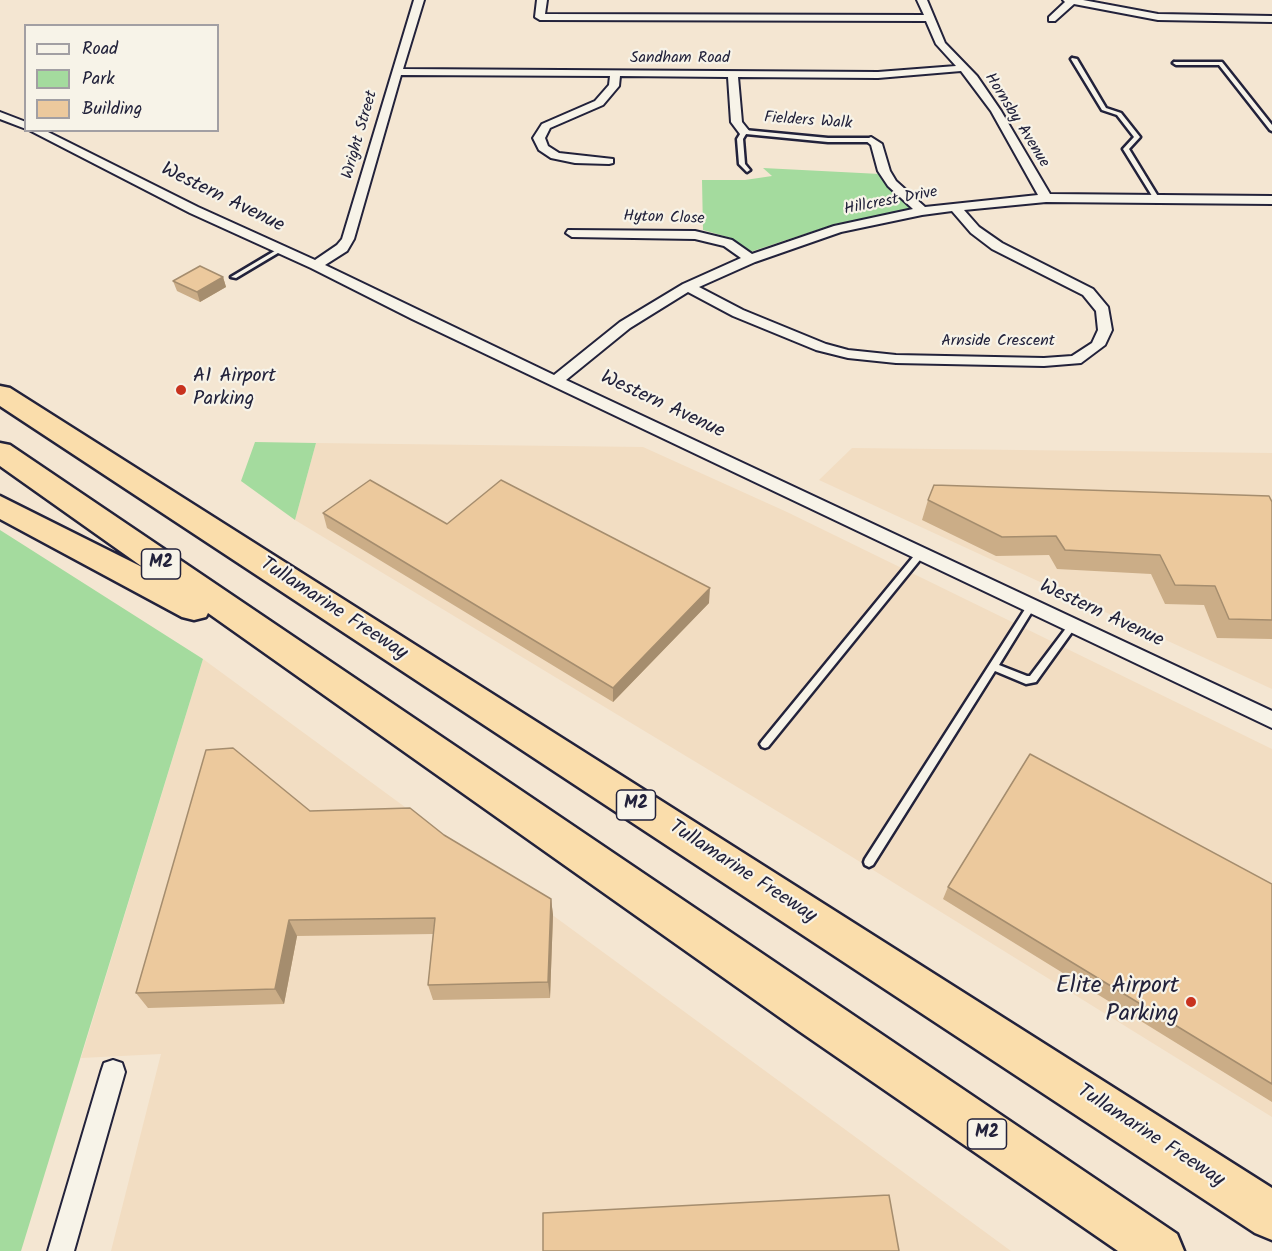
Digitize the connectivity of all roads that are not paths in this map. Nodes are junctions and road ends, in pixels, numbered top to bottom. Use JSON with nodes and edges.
{"nodes":[{"id":1,"x":419,"y":0,"type":"edge"},
{"id":2,"x":542,"y":0,"type":"edge"},
{"id":3,"x":922,"y":0,"type":"edge"},
{"id":4,"x":1070,"y":0,"type":"edge"},
{"id":5,"x":928,"y":18,"type":"junction"},
{"id":6,"x":1052,"y":19,"type":"dead end"},
{"id":7,"x":1272,"y":19,"type":"edge"},
{"id":8,"x":1074,"y":59,"type":"dead end"},
{"id":9,"x":1176,"y":63,"type":"dead end"},
{"id":10,"x":963,"y":68,"type":"junction"},
{"id":11,"x":396,"y":72,"type":"junction"},
{"id":12,"x":615,"y":73,"type":"junction"},
{"id":13,"x":733,"y":74,"type":"junction"},
{"id":14,"x":0,"y":115,"type":"edge"},
{"id":15,"x":24,"y":125,"type":"edge"},
{"id":16,"x":1272,"y":129,"type":"edge"},
{"id":17,"x":38,"y":132,"type":"edge"},
{"id":18,"x":744,"y":132,"type":"junction"},
{"id":19,"x":871,"y":140,"type":"joint"},
{"id":20,"x":609,"y":160,"type":"dead end"},
{"id":21,"x":747,"y":170,"type":"dead end"},
{"id":22,"x":1046,"y":198,"type":"junction"},
{"id":23,"x":1156,"y":198,"type":"junction"},
{"id":24,"x":1272,"y":200,"type":"edge"},
{"id":25,"x":955,"y":207,"type":"junction"},
{"id":26,"x":922,"y":211,"type":"junction"},
{"id":27,"x":572,"y":233,"type":"dead end"},
{"id":28,"x":280,"y":250,"type":"junction"},
{"id":29,"x":750,"y":259,"type":"junction"},
{"id":30,"x":316,"y":265,"type":"junction"},
{"id":31,"x":234,"y":277,"type":"dead end"},
{"id":32,"x":688,"y":287,"type":"junction"},
{"id":33,"x":556,"y":380,"type":"junction"},
{"id":34,"x":0,"y":394,"type":"edge"},
{"id":35,"x":0,"y":452,"type":"edge"},
{"id":36,"x":0,"y":506,"type":"edge"},
{"id":37,"x":921,"y":553,"type":"junction"},
{"id":38,"x":1032,"y":605,"type":"junction"},
{"id":39,"x":1073,"y":625,"type":"junction"},
{"id":40,"x":993,"y":666,"type":"junction"},
{"id":41,"x":323,"y":676,"type":"junction"},
{"id":42,"x":1272,"y":720,"type":"edge"},
{"id":43,"x":765,"y":744,"type":"dead end"},
{"id":44,"x":869,"y":862,"type":"dead end"},
{"id":45,"x":112,"y":1072,"type":"dead end"},
{"id":46,"x":1272,"y":1216,"type":"edge"},
{"id":47,"x":61,"y":1251,"type":"edge"},
{"id":48,"x":1160,"y":1251,"type":"edge"}],
"edges":[{"from":1,"to":11,"type":"street","name":"Wright Street"},
{"from":2,"to":5,"type":"street"},
{"from":3,"to":5,"type":"street","name":"Hornsby Avenue"},
{"from":4,"to":6,"type":"street"},
{"from":4,"to":7,"type":"street"},
{"from":5,"to":10,"type":"street","name":"Hornsby Avenue"},
{"from":8,"to":23,"type":"lane"},
{"from":9,"to":16,"type":"lane"},
{"from":10,"to":13,"type":"street","name":"Sandham Road"},
{"from":10,"to":22,"type":"street","name":"Hornsby Avenue"},
{"from":11,"to":12,"type":"street","name":"Sandham Road"},
{"from":11,"to":30,"type":"street","name":"Wright Street"},
{"from":12,"to":13,"type":"street","name":"Sandham Road"},
{"from":12,"to":20,"type":"street"},
{"from":13,"to":18,"type":"street"},
{"from":14,"to":15,"type":"street"},
{"from":17,"to":28,"type":"street","name":"Western Avenue"},
{"from":18,"to":19,"type":"lane","name":"Fielders Walk"},
{"from":18,"to":21,"type":"lane"},
{"from":19,"to":26,"type":"street"},
{"from":22,"to":23,"type":"street","name":"Hillcrest Drive"},
{"from":22,"to":25,"type":"street","name":"Hillcrest Drive"},
{"from":23,"to":24,"type":"street","name":"Hillcrest Drive"},
{"from":25,"to":26,"type":"street","name":"Hillcrest Drive"},
{"from":25,"to":32,"type":"street","name":"Arnside Crescent"},
{"from":26,"to":29,"type":"street","name":"Hillcrest Drive"},
{"from":27,"to":29,"type":"street","name":"Hyton Close"},
{"from":28,"to":30,"type":"street","name":"Western Avenue"},
{"from":28,"to":31,"type":"lane"},
{"from":29,"to":32,"type":"street","name":"Hillcrest Drive"},
{"from":30,"to":33,"type":"street","name":"Western Avenue"},
{"from":32,"to":33,"type":"street","name":"Hillcrest Drive"},
{"from":33,"to":37,"type":"street","name":"Western Avenue"},
{"from":34,"to":46,"type":"highway","name":"Tullamarine Freeway","number":"M2"},
{"from":35,"to":41,"type":"highway","number":"M2"},
{"from":36,"to":41,"type":"highway"},
{"from":37,"to":38,"type":"street","name":"Western Avenue"},
{"from":37,"to":43,"type":"lane"},
{"from":38,"to":39,"type":"street","name":"Western Avenue"},
{"from":38,"to":40,"type":"lane"},
{"from":39,"to":40,"type":"lane"},
{"from":39,"to":42,"type":"street","name":"Western Avenue"},
{"from":40,"to":44,"type":"lane"},
{"from":41,"to":48,"type":"highway","number":"M2"},
{"from":45,"to":47,"type":"street"}]}
